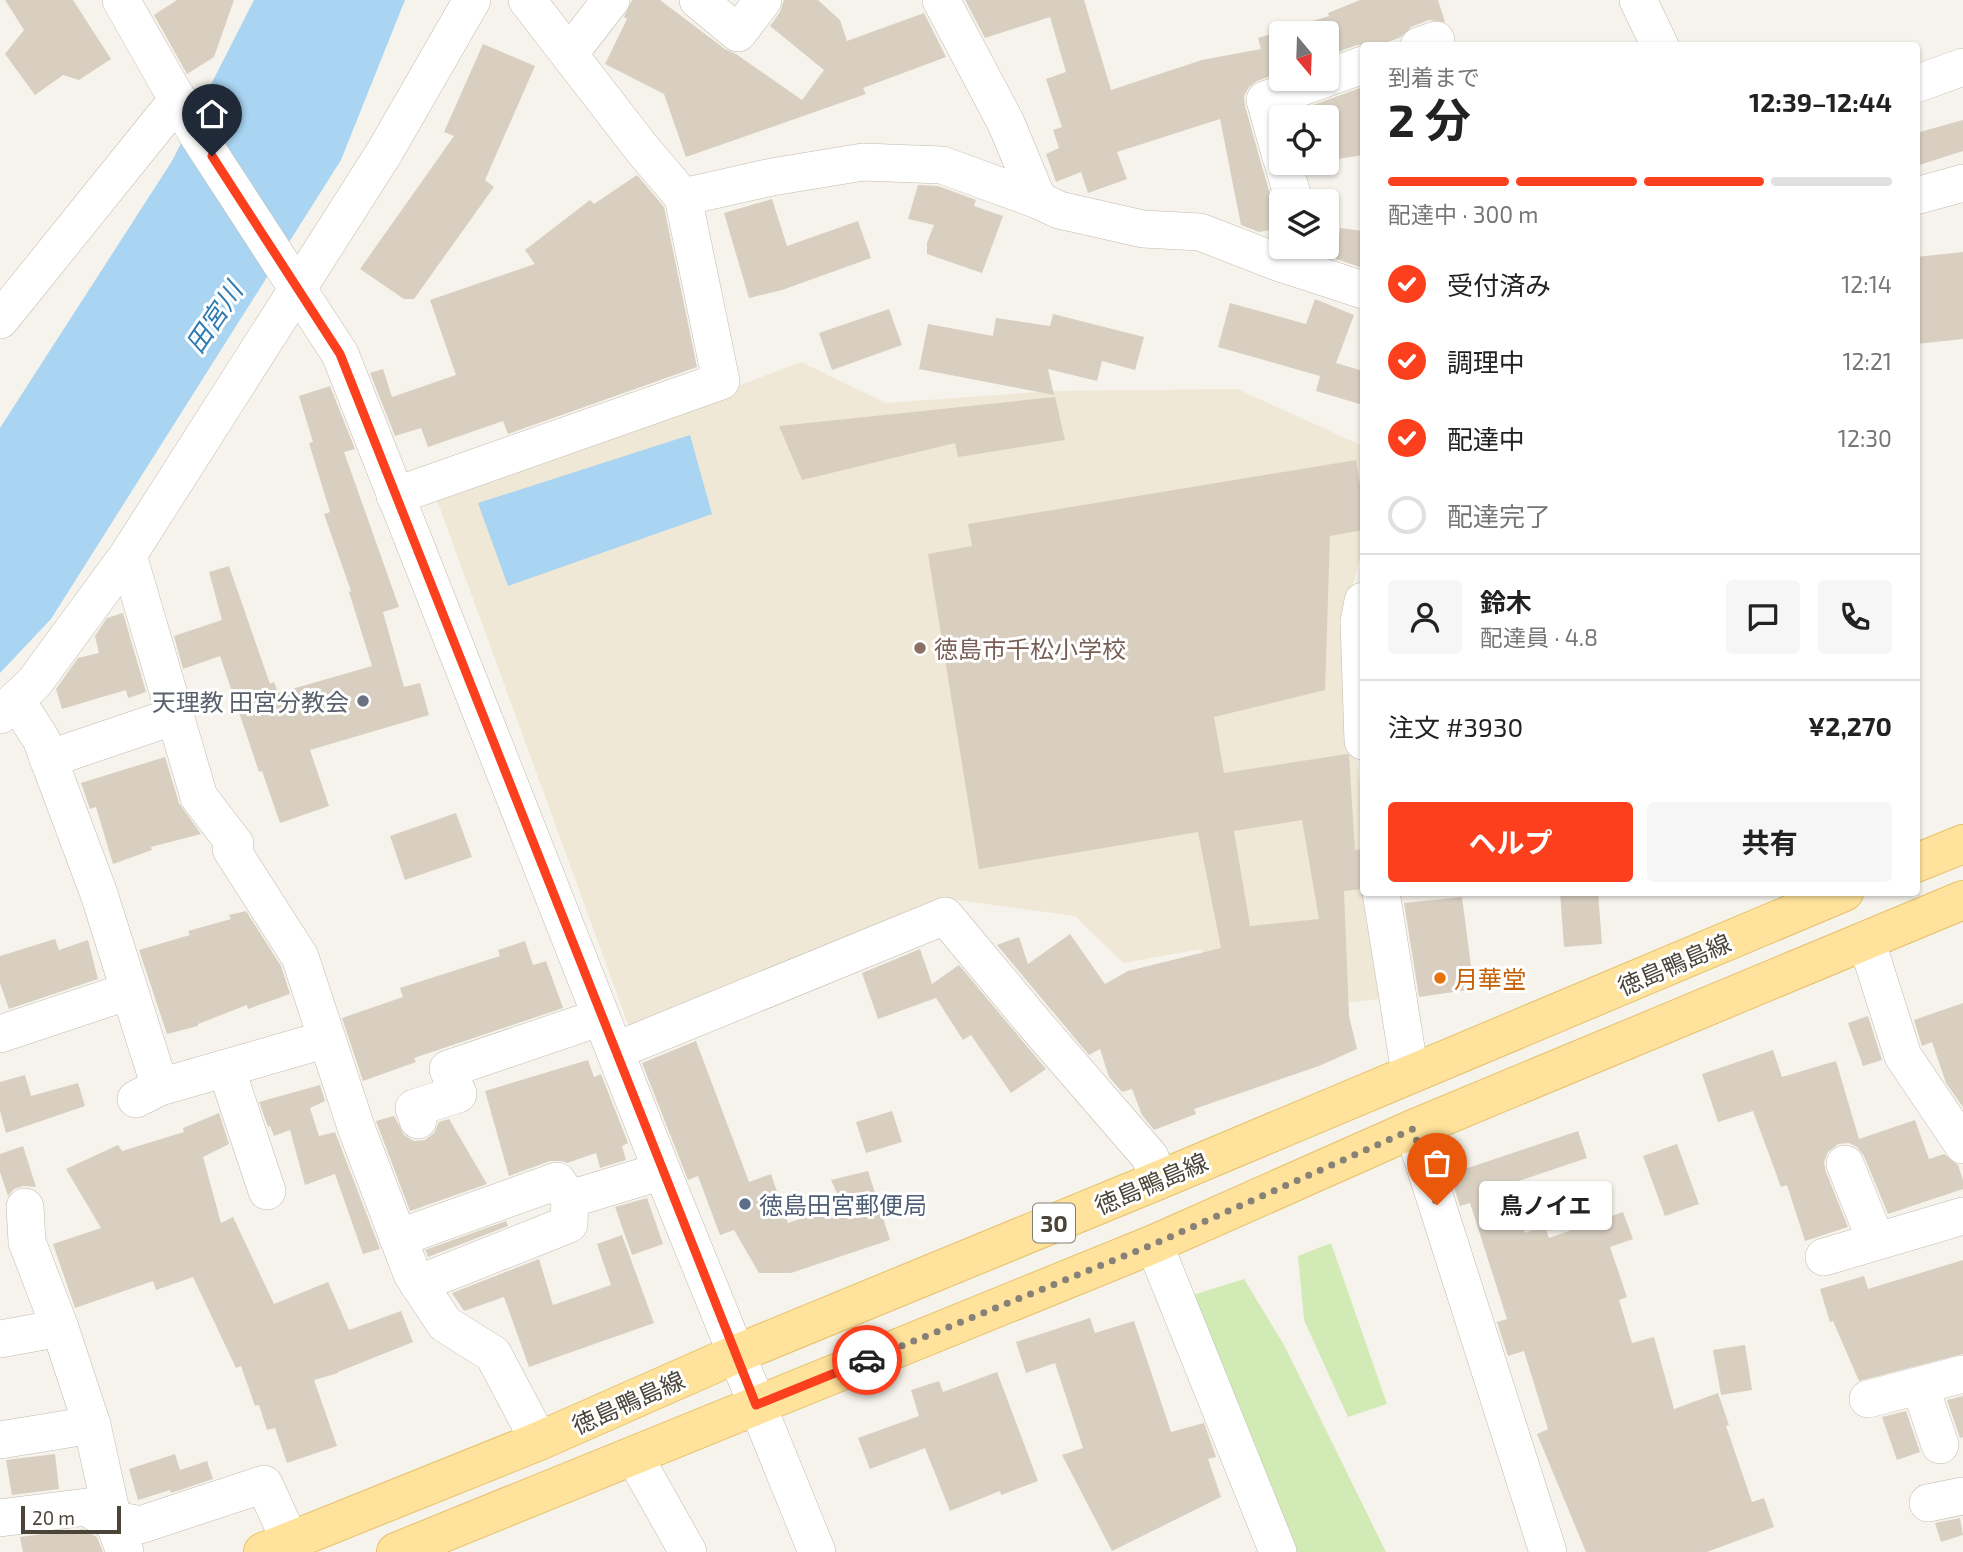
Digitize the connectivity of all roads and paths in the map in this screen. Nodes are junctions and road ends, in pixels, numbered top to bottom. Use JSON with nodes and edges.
{"nodes":[{"id":1,"x":121,"y":0,"type":"edge"},
{"id":2,"x":472,"y":0,"type":"edge"},
{"id":3,"x":527,"y":0,"type":"edge"},
{"id":4,"x":611,"y":0,"type":"edge"},
{"id":5,"x":698,"y":0,"type":"edge"},
{"id":6,"x":763,"y":0,"type":"edge"},
{"id":7,"x":941,"y":0,"type":"edge"},
{"id":8,"x":1638,"y":0,"type":"edge"},
{"id":9,"x":1658,"y":42,"type":"edge"},
{"id":10,"x":569,"y":54,"type":"junction"},
{"id":11,"x":1360,"y":66,"type":"edge"},
{"id":12,"x":1963,"y":67,"type":"edge"},
{"id":13,"x":1339,"y":73,"type":"edge"},
{"id":14,"x":1920,"y":83,"type":"edge"},
{"id":15,"x":1290,"y":91,"type":"edge"},
{"id":16,"x":178,"y":99,"type":"junction"},
{"id":17,"x":1269,"y":114,"type":"edge"},
{"id":18,"x":1963,"y":183,"type":"edge"},
{"id":19,"x":1920,"y":195,"type":"edge"},
{"id":20,"x":683,"y":197,"type":"junction"},
{"id":21,"x":1038,"y":200,"type":"junction"},
{"id":22,"x":1269,"y":250,"type":"edge"},
{"id":23,"x":1295,"y":259,"type":"edge"},
{"id":24,"x":293,"y":279,"type":"junction"},
{"id":25,"x":1360,"y":289,"type":"edge"},
{"id":26,"x":0,"y":320,"type":"edge"},
{"id":27,"x":395,"y":496,"type":"junction"},
{"id":28,"x":128,"y":555,"type":"junction"},
{"id":29,"x":1360,"y":617,"type":"edge"},
{"id":30,"x":1360,"y":652,"type":"edge"},
{"id":31,"x":8,"y":708,"type":"edge"},
{"id":32,"x":175,"y":716,"type":"junction"},
{"id":33,"x":48,"y":759,"type":"junction"},
{"id":34,"x":1963,"y":844,"type":"edge"},
{"id":35,"x":1920,"y":861,"type":"edge"},
{"id":36,"x":1382,"y":896,"type":"edge"},
{"id":37,"x":1834,"y":896,"type":"edge"},
{"id":38,"x":1963,"y":900,"type":"edge"},
{"id":39,"x":1866,"y":940,"type":"junction"},
{"id":40,"x":129,"y":991,"type":"junction"},
{"id":41,"x":601,"y":1017,"type":"junction"},
{"id":42,"x":0,"y":1034,"type":"edge"},
{"id":43,"x":327,"y":1039,"type":"junction"},
{"id":44,"x":615,"y":1051,"type":"junction"},
{"id":45,"x":226,"y":1068,"type":"junction"},
{"id":46,"x":1410,"y":1073,"type":"junction"},
{"id":47,"x":418,"y":1120,"type":"dead end"},
{"id":48,"x":1413,"y":1129,"type":"junction"},
{"id":49,"x":1963,"y":1145,"type":"edge"},
{"id":50,"x":1845,"y":1164,"type":"dead end"},
{"id":51,"x":662,"y":1171,"type":"junction"},
{"id":52,"x":1159,"y":1180,"type":"junction"},
{"id":53,"x":267,"y":1191,"type":"dead end"},
{"id":54,"x":570,"y":1199,"type":"junction"},
{"id":55,"x":26,"y":1207,"type":"dead end"},
{"id":56,"x":1963,"y":1216,"type":"edge"},
{"id":57,"x":398,"y":1238,"type":"junction"},
{"id":58,"x":1876,"y":1241,"type":"junction"},
{"id":59,"x":1154,"y":1244,"type":"junction"},
{"id":60,"x":1824,"y":1257,"type":"dead end"},
{"id":61,"x":418,"y":1284,"type":"junction"},
{"id":62,"x":60,"y":1328,"type":"junction"},
{"id":63,"x":0,"y":1339,"type":"edge"},
{"id":64,"x":736,"y":1354,"type":"junction"},
{"id":65,"x":1963,"y":1374,"type":"edge"},
{"id":66,"x":1920,"y":1385,"type":"junction"},
{"id":67,"x":1868,"y":1399,"type":"dead end"},
{"id":68,"x":756,"y":1405,"type":"junction"},
{"id":69,"x":92,"y":1425,"type":"junction"},
{"id":70,"x":0,"y":1440,"type":"edge"},
{"id":71,"x":539,"y":1441,"type":"junction"},
{"id":72,"x":1940,"y":1446,"type":"dead end"},
{"id":73,"x":635,"y":1455,"type":"junction"},
{"id":74,"x":1963,"y":1496,"type":"edge"},
{"id":75,"x":1928,"y":1503,"type":"dead end"},
{"id":76,"x":0,"y":1518,"type":"edge"},
{"id":77,"x":119,"y":1536,"type":"edge"},
{"id":78,"x":277,"y":1547,"type":"edge"},
{"id":79,"x":396,"y":1552,"type":"edge"},
{"id":80,"x":688,"y":1552,"type":"edge"},
{"id":81,"x":817,"y":1552,"type":"edge"},
{"id":82,"x":1278,"y":1552,"type":"edge"},
{"id":83,"x":1548,"y":1552,"type":"edge"}],
"edges":[{"from":1,"to":16,"type":"street"},
{"from":2,"to":24,"type":"street"},
{"from":3,"to":10,"type":"street"},
{"from":4,"to":10,"type":"street"},
{"from":5,"to":6,"type":"street"},
{"from":7,"to":21,"type":"street"},
{"from":8,"to":9,"type":"street"},
{"from":10,"to":20,"type":"street"},
{"from":11,"to":13,"type":"street"},
{"from":12,"to":14,"type":"street"},
{"from":15,"to":17,"type":"street"},
{"from":16,"to":24,"type":"street"},
{"from":16,"to":26,"type":"street"},
{"from":18,"to":19,"type":"street"},
{"from":20,"to":21,"type":"street"},
{"from":20,"to":27,"type":"street"},
{"from":21,"to":22,"type":"street"},
{"from":23,"to":25,"type":"street"},
{"from":24,"to":27,"type":"street"},
{"from":24,"to":28,"type":"street"},
{"from":27,"to":41,"type":"street"},
{"from":28,"to":31,"type":"street"},
{"from":28,"to":32,"type":"street"},
{"from":29,"to":30,"type":"street"},
{"from":31,"to":33,"type":"street"},
{"from":32,"to":33,"type":"street"},
{"from":32,"to":43,"type":"street"},
{"from":33,"to":40,"type":"street"},
{"from":34,"to":35,"type":"main road"},
{"from":36,"to":46,"type":"street"},
{"from":37,"to":46,"type":"main road","name":"徳島鴨島線","number":"30"},
{"from":38,"to":39,"type":"main road","name":"徳島鴨島線","number":"30"},
{"from":39,"to":48,"type":"main road","name":"徳島鴨島線","number":"30"},
{"from":39,"to":49,"type":"street"},
{"from":40,"to":42,"type":"street"},
{"from":40,"to":45,"type":"street"},
{"from":41,"to":44,"type":"street"},
{"from":41,"to":47,"type":"street"},
{"from":43,"to":45,"type":"street"},
{"from":43,"to":57,"type":"street"},
{"from":44,"to":51,"type":"street"},
{"from":44,"to":52,"type":"street"},
{"from":45,"to":53,"type":"street"},
{"from":46,"to":52,"type":"main road","name":"徳島鴨島線","number":"30"},
{"from":48,"to":59,"type":"main road","name":"徳島鴨島線","number":"30"},
{"from":48,"to":83,"type":"street"},
{"from":50,"to":58,"type":"street"},
{"from":51,"to":54,"type":"street"},
{"from":51,"to":64,"type":"street"},
{"from":52,"to":64,"type":"main road","name":"徳島鴨島線","number":"30"},
{"from":54,"to":57,"type":"street"},
{"from":54,"to":61,"type":"street"},
{"from":55,"to":62,"type":"street"},
{"from":56,"to":58,"type":"street"},
{"from":57,"to":61,"type":"street"},
{"from":58,"to":60,"type":"street"},
{"from":59,"to":68,"type":"main road","name":"徳島鴨島線","number":"30"},
{"from":59,"to":82,"type":"street"},
{"from":61,"to":71,"type":"street"},
{"from":62,"to":63,"type":"street"},
{"from":62,"to":69,"type":"street"},
{"from":64,"to":68,"type":"street"},
{"from":64,"to":71,"type":"main road","name":"徳島鴨島線","number":"30"},
{"from":65,"to":66,"type":"street"},
{"from":66,"to":67,"type":"street"},
{"from":66,"to":72,"type":"street"},
{"from":68,"to":73,"type":"main road","name":"徳島鴨島線","number":"30"},
{"from":68,"to":81,"type":"street"},
{"from":69,"to":70,"type":"street"},
{"from":69,"to":77,"type":"street"},
{"from":71,"to":78,"type":"main road","name":"徳島鴨島線","number":"30"},
{"from":73,"to":79,"type":"main road","name":"徳島鴨島線","number":"30"},
{"from":73,"to":80,"type":"street"},
{"from":74,"to":75,"type":"street"},
{"from":76,"to":77,"type":"street"},
{"from":77,"to":78,"type":"street"}]}
